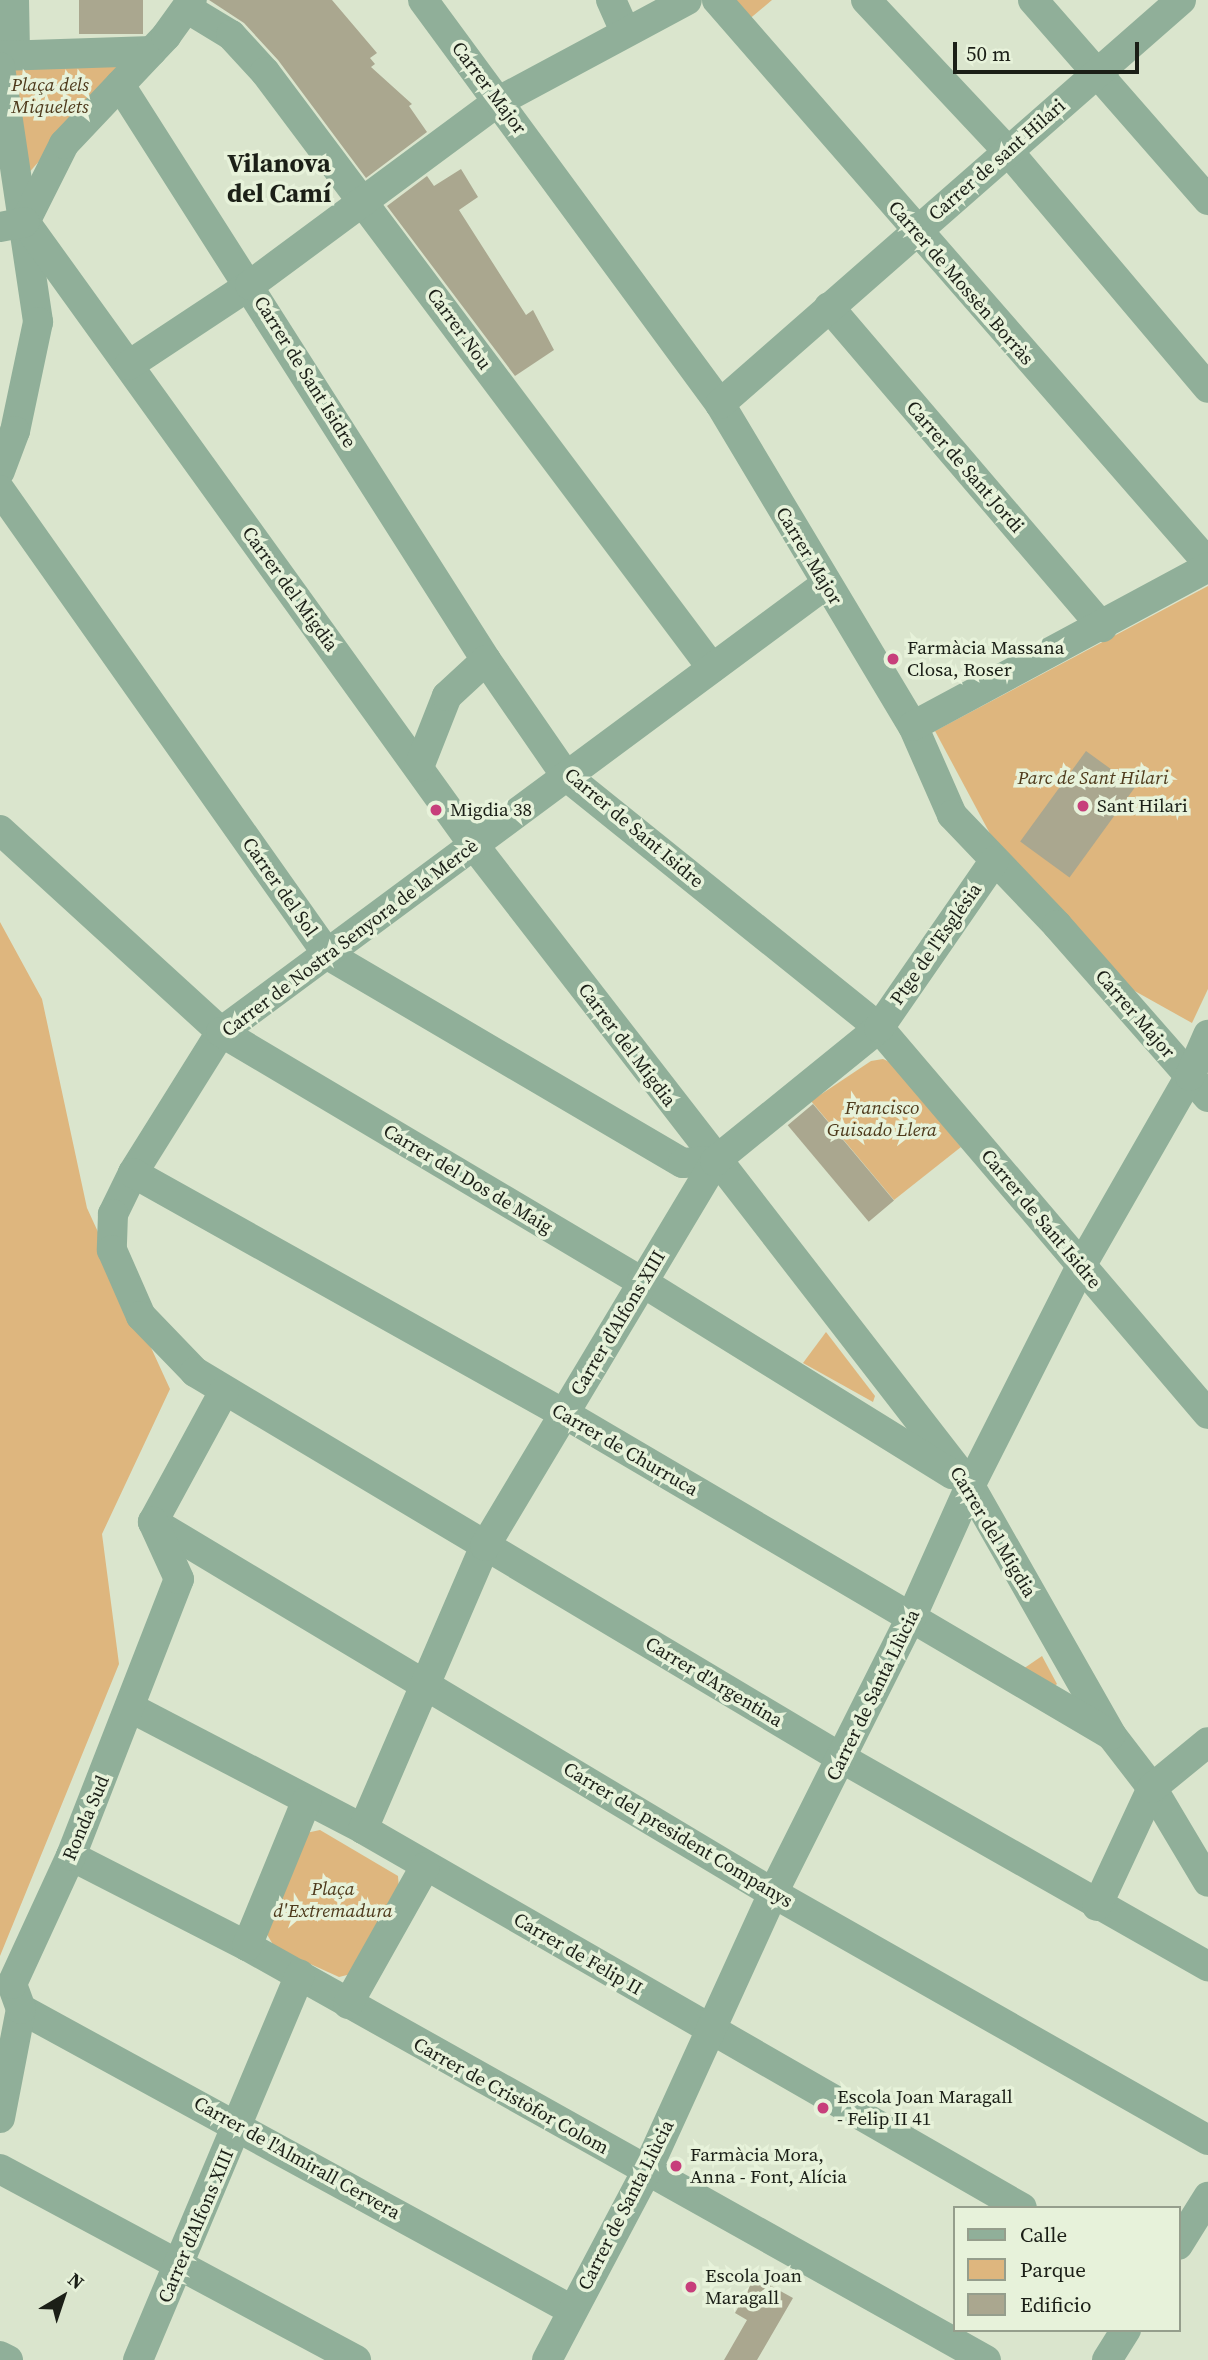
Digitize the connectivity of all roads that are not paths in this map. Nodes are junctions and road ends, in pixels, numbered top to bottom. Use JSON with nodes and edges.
{"nodes":[{"id":1,"x":14,"y":0,"type":"edge"},
{"id":2,"x":423,"y":0,"type":"edge"},
{"id":3,"x":611,"y":0,"type":"edge"},
{"id":4,"x":687,"y":0,"type":"edge"},
{"id":5,"x":717,"y":0,"type":"edge"},
{"id":6,"x":866,"y":0,"type":"edge"},
{"id":7,"x":1032,"y":0,"type":"edge"},
{"id":8,"x":1181,"y":0,"type":"edge"},
{"id":9,"x":190,"y":4,"type":"edge"},
{"id":10,"x":625,"y":32,"type":"junction"},
{"id":11,"x":159,"y":43,"type":"junction"},
{"id":12,"x":5,"y":59,"type":"edge"},
{"id":13,"x":1097,"y":75,"type":"junction"},
{"id":14,"x":120,"y":85,"type":"junction"},
{"id":15,"x":499,"y":101,"type":"junction"},
{"id":16,"x":1008,"y":151,"type":"junction"},
{"id":17,"x":1208,"y":200,"type":"edge"},
{"id":18,"x":363,"y":202,"type":"junction"},
{"id":19,"x":13,"y":225,"type":"edge"},
{"id":20,"x":915,"y":231,"type":"junction"},
{"id":21,"x":250,"y":285,"type":"junction"},
{"id":22,"x":829,"y":307,"type":"junction"},
{"id":23,"x":129,"y":365,"type":"junction"},
{"id":24,"x":1208,"y":388,"type":"edge"},
{"id":25,"x":720,"y":404,"type":"junction"},
{"id":26,"x":0,"y":471,"type":"edge"},
{"id":27,"x":0,"y":490,"type":"edge"},
{"id":28,"x":1208,"y":565,"type":"edge"},
{"id":29,"x":826,"y":584,"type":"junction"},
{"id":30,"x":1102,"y":627,"type":"junction"},
{"id":31,"x":486,"y":660,"type":"junction"},
{"id":32,"x":712,"y":668,"type":"junction"},
{"id":33,"x":912,"y":726,"type":"junction"},
{"id":34,"x":419,"y":767,"type":"junction"},
{"id":35,"x":566,"y":776,"type":"junction"},
{"id":36,"x":0,"y":830,"type":"edge"},
{"id":37,"x":473,"y":844,"type":"junction"},
{"id":38,"x":994,"y":861,"type":"junction"},
{"id":39,"x":328,"y":955,"type":"junction"},
{"id":40,"x":879,"y":1028,"type":"junction"},
{"id":41,"x":221,"y":1032,"type":"junction"},
{"id":42,"x":1208,"y":1035,"type":"edge"},
{"id":43,"x":1199,"y":1086,"type":"edge"},
{"id":44,"x":715,"y":1161,"type":"junction"},
{"id":45,"x":133,"y":1173,"type":"junction"},
{"id":46,"x":1081,"y":1266,"type":"junction"},
{"id":47,"x":642,"y":1282,"type":"junction"},
{"id":48,"x":224,"y":1391,"type":"junction"},
{"id":49,"x":565,"y":1414,"type":"junction"},
{"id":50,"x":1208,"y":1414,"type":"edge"},
{"id":51,"x":970,"y":1486,"type":"junction"},
{"id":52,"x":153,"y":1522,"type":"junction"},
{"id":53,"x":485,"y":1546,"type":"junction"},
{"id":54,"x":911,"y":1618,"type":"junction"},
{"id":55,"x":426,"y":1684,"type":"junction"},
{"id":56,"x":131,"y":1708,"type":"junction"},
{"id":57,"x":1112,"y":1735,"type":"junction"},
{"id":58,"x":1208,"y":1742,"type":"edge"},
{"id":59,"x":843,"y":1759,"type":"junction"},
{"id":60,"x":1152,"y":1788,"type":"junction"},
{"id":61,"x":306,"y":1802,"type":"junction"},
{"id":62,"x":363,"y":1829,"type":"junction"},
{"id":63,"x":71,"y":1856,"type":"junction"},
{"id":64,"x":425,"y":1867,"type":"junction"},
{"id":65,"x":1208,"y":1882,"type":"edge"},
{"id":66,"x":773,"y":1893,"type":"junction"},
{"id":67,"x":1097,"y":1906,"type":"junction"},
{"id":68,"x":247,"y":1946,"type":"junction"},
{"id":69,"x":1208,"y":1966,"type":"edge"},
{"id":70,"x":300,"y":1975,"type":"junction"},
{"id":71,"x":348,"y":2004,"type":"junction"},
{"id":72,"x":21,"y":2009,"type":"junction"},
{"id":73,"x":710,"y":2029,"type":"junction"},
{"id":74,"x":0,"y":2118,"type":"edge"},
{"id":75,"x":239,"y":2125,"type":"junction"},
{"id":76,"x":1208,"y":2140,"type":"edge"},
{"id":77,"x":0,"y":2169,"type":"edge"},
{"id":78,"x":646,"y":2172,"type":"junction"},
{"id":79,"x":1208,"y":2197,"type":"edge"},
{"id":80,"x":1019,"y":2206,"type":"edge"},
{"id":81,"x":1180,"y":2242,"type":"edge"},
{"id":82,"x":178,"y":2266,"type":"junction"},
{"id":83,"x":572,"y":2310,"type":"junction"},
{"id":84,"x":1125,"y":2332,"type":"edge"},
{"id":85,"x":0,"y":2356,"type":"edge"},
{"id":86,"x":8,"y":2360,"type":"edge"},
{"id":87,"x":138,"y":2360,"type":"edge"},
{"id":88,"x":356,"y":2360,"type":"edge"},
{"id":89,"x":547,"y":2360,"type":"edge"},
{"id":90,"x":986,"y":2360,"type":"edge"},
{"id":91,"x":1107,"y":2360,"type":"edge"}],
"edges":[{"from":1,"to":12,"type":"street"},
{"from":2,"to":15,"type":"street","name":"Carrer Major"},
{"from":3,"to":10,"type":"street"},
{"from":4,"to":10,"type":"street"},
{"from":5,"to":20,"type":"street","name":"Carrer de Mossèn Borràs"},
{"from":6,"to":16,"type":"street"},
{"from":7,"to":13,"type":"street"},
{"from":8,"to":13,"type":"street","name":"Carrer de sant Hilari"},
{"from":9,"to":11,"type":"street"},
{"from":9,"to":18,"type":"street","name":"Carrer Nou"},
{"from":10,"to":15,"type":"street"},
{"from":11,"to":12,"type":"street"},
{"from":11,"to":14,"type":"street"},
{"from":12,"to":19,"type":"street"},
{"from":13,"to":16,"type":"street","name":"Carrer de sant Hilari"},
{"from":13,"to":17,"type":"street"},
{"from":14,"to":19,"type":"street"},
{"from":14,"to":21,"type":"street","name":"Carrer de Sant Isidre"},
{"from":15,"to":18,"type":"street"},
{"from":15,"to":25,"type":"street","name":"Carrer Major"},
{"from":16,"to":20,"type":"street","name":"Carrer de sant Hilari"},
{"from":16,"to":24,"type":"street"},
{"from":18,"to":21,"type":"street"},
{"from":18,"to":32,"type":"street","name":"Carrer Nou"},
{"from":19,"to":23,"type":"street","name":"Carrer del Migdia"},
{"from":19,"to":26,"type":"street"},
{"from":20,"to":22,"type":"street","name":"Carrer de sant Hilari"},
{"from":20,"to":28,"type":"street","name":"Carrer de Mossèn Borràs"},
{"from":21,"to":23,"type":"street"},
{"from":21,"to":31,"type":"street","name":"Carrer de Sant Isidre"},
{"from":22,"to":25,"type":"street","name":"Carrer de sant Hilari"},
{"from":22,"to":30,"type":"street","name":"Carrer de Sant Jordi"},
{"from":23,"to":34,"type":"street","name":"Carrer del Migdia"},
{"from":25,"to":29,"type":"street","name":"Carrer Major"},
{"from":27,"to":39,"type":"street","name":"Carrer del Sol"},
{"from":28,"to":30,"type":"street"},
{"from":29,"to":32,"type":"street","name":"Carrer de Nostra Senyora de la Mercè"},
{"from":29,"to":33,"type":"street","name":"Carrer Major"},
{"from":30,"to":33,"type":"street"},
{"from":31,"to":34,"type":"street"},
{"from":31,"to":35,"type":"street","name":"Carrer de Sant Isidre"},
{"from":32,"to":35,"type":"street","name":"Carrer de Nostra Senyora de la Mercè"},
{"from":33,"to":38,"type":"street","name":"Carrer Major"},
{"from":34,"to":37,"type":"street","name":"Carrer del Migdia"},
{"from":35,"to":37,"type":"street","name":"Carrer de Nostra Senyora de la Mercè"},
{"from":35,"to":40,"type":"street","name":"Carrer de Sant Isidre"},
{"from":36,"to":41,"type":"street","name":"Carrer del Dos de Maig"},
{"from":37,"to":39,"type":"street","name":"Carrer de Nostra Senyora de la Mercè"},
{"from":37,"to":44,"type":"street","name":"Carrer del Migdia"},
{"from":38,"to":40,"type":"street","name":"Ptge de l'Església"},
{"from":38,"to":43,"type":"street","name":"Carrer Major"},
{"from":39,"to":41,"type":"street","name":"Carrer de Nostra Senyora de la Mercè"},
{"from":39,"to":44,"type":"street","name":"Carrer del Sol"},
{"from":40,"to":44,"type":"street","name":"Carrer d'Alfons XIII"},
{"from":40,"to":46,"type":"street","name":"Carrer de Sant Isidre"},
{"from":41,"to":45,"type":"street","name":"Carrer de Nostra Senyora de la Mercè"},
{"from":41,"to":47,"type":"street","name":"Carrer del Dos de Maig"},
{"from":42,"to":43,"type":"street","name":"Carrer de Santa Llùcia"},
{"from":43,"to":46,"type":"street","name":"Carrer de Santa Llùcia"},
{"from":44,"to":47,"type":"street","name":"Carrer d'Alfons XIII"},
{"from":44,"to":51,"type":"street","name":"Carrer del Migdia"},
{"from":45,"to":48,"type":"street","name":"Carrer de Nostra Senyora de la Mercè"},
{"from":45,"to":49,"type":"street","name":"Carrer de Churruca"},
{"from":46,"to":50,"type":"street","name":"Carrer de Sant Isidre"},
{"from":46,"to":51,"type":"street","name":"Carrer de Santa Llùcia"},
{"from":47,"to":49,"type":"street","name":"Carrer d'Alfons XIII"},
{"from":47,"to":51,"type":"street","name":"Carrer del Dos de Maig"},
{"from":48,"to":52,"type":"street"},
{"from":48,"to":53,"type":"street","name":"Carrer d'Argentina"},
{"from":49,"to":53,"type":"street","name":"Carrer d'Alfons XIII"},
{"from":49,"to":54,"type":"street","name":"Carrer de Churruca"},
{"from":51,"to":54,"type":"street","name":"Carrer de Santa Llùcia"},
{"from":51,"to":57,"type":"street","name":"Carrer del Migdia"},
{"from":52,"to":55,"type":"street","name":"Carrer del president Companys"},
{"from":52,"to":56,"type":"street","name":"Ronda Sud"},
{"from":53,"to":55,"type":"street","name":"Carrer d'Alfons XIII"},
{"from":53,"to":59,"type":"street","name":"Carrer d'Argentina"},
{"from":54,"to":57,"type":"street","name":"Carrer de Churruca"},
{"from":54,"to":59,"type":"street","name":"Carrer de Santa Llùcia"},
{"from":55,"to":62,"type":"street","name":"Carrer d'Alfons XIII"},
{"from":55,"to":66,"type":"street","name":"Carrer del president Companys"},
{"from":56,"to":61,"type":"street","name":"Carrer de Felip II"},
{"from":56,"to":63,"type":"street","name":"Ronda Sud"},
{"from":57,"to":60,"type":"street","name":"Carrer del Migdia"},
{"from":58,"to":60,"type":"street"},
{"from":59,"to":66,"type":"street","name":"Carrer de Santa Llùcia"},
{"from":59,"to":67,"type":"street","name":"Carrer d'Argentina"},
{"from":60,"to":65,"type":"street","name":"Carrer del Migdia"},
{"from":60,"to":67,"type":"street"},
{"from":61,"to":62,"type":"street","name":"Carrer de Felip II"},
{"from":61,"to":68,"type":"street"},
{"from":62,"to":64,"type":"street","name":"Carrer de Felip II"},
{"from":63,"to":68,"type":"street","name":"Carrer de Cristòfor Colom"},
{"from":63,"to":72,"type":"street","name":"Ronda Sud"},
{"from":64,"to":71,"type":"street"},
{"from":64,"to":73,"type":"street","name":"Carrer de Felip II"},
{"from":66,"to":73,"type":"street","name":"Carrer de Santa Llùcia"},
{"from":66,"to":76,"type":"street","name":"Carrer del president Companys"},
{"from":67,"to":69,"type":"street","name":"Carrer d'Argentina"},
{"from":68,"to":70,"type":"street","name":"Carrer de Cristòfor Colom"},
{"from":70,"to":71,"type":"street","name":"Carrer de Cristòfor Colom"},
{"from":70,"to":75,"type":"street","name":"Carrer d'Alfons XIII"},
{"from":71,"to":78,"type":"street","name":"Carrer de Cristòfor Colom"},
{"from":72,"to":74,"type":"street","name":"Ronda Sud"},
{"from":72,"to":75,"type":"street","name":"Carrer de l'Almirall Cervera"},
{"from":73,"to":78,"type":"street","name":"Carrer de Santa Llùcia"},
{"from":73,"to":80,"type":"street","name":"Carrer de Felip II"},
{"from":75,"to":82,"type":"street","name":"Carrer d'Alfons XIII"},
{"from":75,"to":83,"type":"street","name":"Carrer de l'Almirall Cervera"},
{"from":77,"to":82,"type":"street"},
{"from":78,"to":83,"type":"street","name":"Carrer de Santa Llùcia"},
{"from":78,"to":90,"type":"street","name":"Carrer de Cristòfor Colom"},
{"from":79,"to":81,"type":"street"},
{"from":82,"to":87,"type":"street","name":"Carrer d'Alfons XIII"},
{"from":82,"to":88,"type":"street"},
{"from":83,"to":89,"type":"street","name":"Carrer de Santa Llùcia"},
{"from":84,"to":91,"type":"street"},
{"from":85,"to":86,"type":"street"}]}
